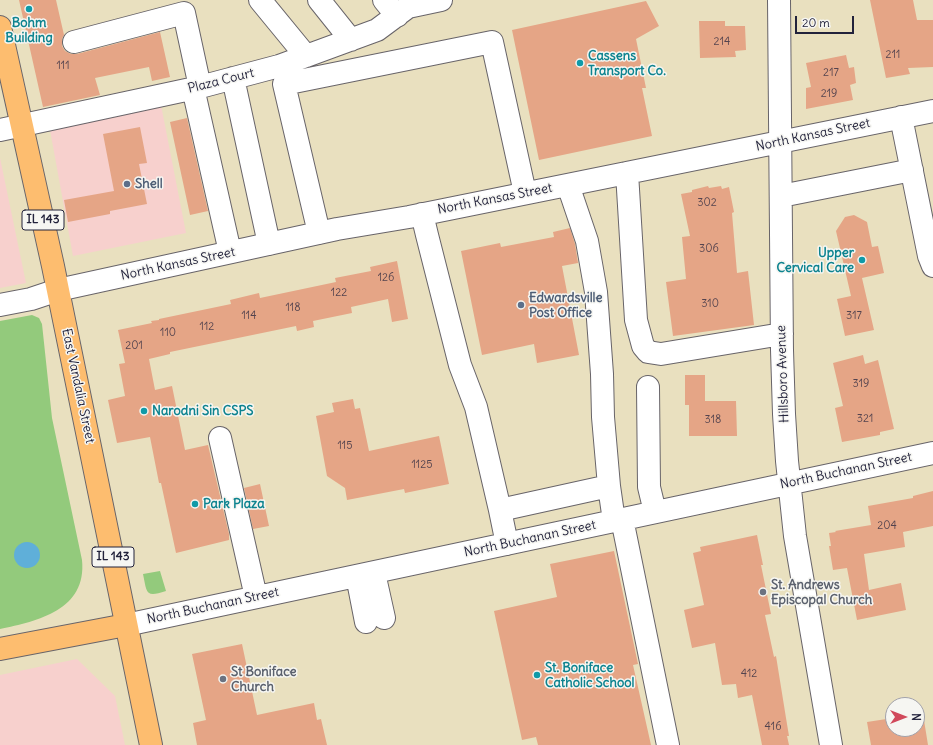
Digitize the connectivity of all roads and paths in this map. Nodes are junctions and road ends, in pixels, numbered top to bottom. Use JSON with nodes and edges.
{"nodes":[{"id":1,"x":260,"y":0,"type":"edge"},
{"id":2,"x":319,"y":0,"type":"edge"},
{"id":3,"x":441,"y":0,"type":"edge"},
{"id":4,"x":779,"y":0,"type":"edge"},
{"id":5,"x":187,"y":6,"type":"edge"},
{"id":6,"x":400,"y":6,"type":"edge"},
{"id":7,"x":0,"y":27,"type":"edge"},
{"id":8,"x":351,"y":40,"type":"junction"},
{"id":9,"x":74,"y":42,"type":"dead end"},
{"id":10,"x":306,"y":56,"type":"junction"},
{"id":11,"x":281,"y":75,"type":"junction"},
{"id":12,"x":233,"y":78,"type":"junction"},
{"id":13,"x":196,"y":87,"type":"junction"},
{"id":14,"x":933,"y":111,"type":"edge"},
{"id":15,"x":902,"y":117,"type":"junction"},
{"id":16,"x":22,"y":126,"type":"junction"},
{"id":17,"x":0,"y":130,"type":"edge"},
{"id":18,"x":781,"y":142,"type":"junction"},
{"id":19,"x":912,"y":170,"type":"junction"},
{"id":20,"x":627,"y":173,"type":"junction"},
{"id":21,"x":568,"y":184,"type":"junction"},
{"id":22,"x":525,"y":193,"type":"junction"},
{"id":23,"x":781,"y":196,"type":"junction"},
{"id":24,"x":422,"y":214,"type":"junction"},
{"id":25,"x":318,"y":233,"type":"junction"},
{"id":26,"x":269,"y":244,"type":"junction"},
{"id":27,"x":230,"y":252,"type":"junction"},
{"id":28,"x":933,"y":266,"type":"edge"},
{"id":29,"x":58,"y":290,"type":"junction"},
{"id":30,"x":0,"y":305,"type":"edge"},
{"id":31,"x":782,"y":334,"type":"junction"},
{"id":32,"x":648,"y":387,"type":"dead end"},
{"id":33,"x":220,"y":438,"type":"dead end"},
{"id":34,"x":933,"y":453,"type":"edge"},
{"id":35,"x":789,"y":484,"type":"junction"},
{"id":36,"x":609,"y":486,"type":"junction"},
{"id":37,"x":500,"y":510,"type":"junction"},
{"id":38,"x":655,"y":512,"type":"junction"},
{"id":39,"x":618,"y":520,"type":"junction"},
{"id":40,"x":507,"y":544,"type":"junction"},
{"id":41,"x":365,"y":574,"type":"junction"},
{"id":42,"x":256,"y":597,"type":"junction"},
{"id":43,"x":375,"y":620,"type":"dead end"},
{"id":44,"x":126,"y":625,"type":"junction"},
{"id":45,"x":0,"y":649,"type":"edge"},
{"id":46,"x":151,"y":745,"type":"edge"},
{"id":47,"x":668,"y":745,"type":"edge"},
{"id":48,"x":831,"y":745,"type":"edge"}],
"edges":[{"from":1,"to":10,"type":"street"},
{"from":2,"to":8,"type":"street"},
{"from":3,"to":6,"type":"street"},
{"from":4,"to":18,"type":"street","name":"Hillsboro Avenue"},
{"from":5,"to":9,"type":"street"},
{"from":5,"to":13,"type":"street"},
{"from":6,"to":8,"type":"street","name":"Plaza Court"},
{"from":7,"to":16,"type":"main road","name":"East Vandalia Street","number":"IL 143"},
{"from":8,"to":10,"type":"street","name":"Plaza Court"},
{"from":10,"to":11,"type":"street","name":"Plaza Court"},
{"from":11,"to":12,"type":"street","name":"Plaza Court"},
{"from":11,"to":22,"type":"street"},
{"from":11,"to":25,"type":"street"},
{"from":12,"to":13,"type":"street","name":"Plaza Court"},
{"from":12,"to":26,"type":"street"},
{"from":13,"to":16,"type":"street","name":"Plaza Court"},
{"from":13,"to":27,"type":"street"},
{"from":14,"to":15,"type":"street","name":"North Kansas Street"},
{"from":15,"to":18,"type":"street","name":"North Kansas Street"},
{"from":15,"to":19,"type":"street"},
{"from":16,"to":17,"type":"street","name":"Plaza Court"},
{"from":16,"to":29,"type":"main road","name":"East Vandalia Street","number":"IL 143"},
{"from":18,"to":20,"type":"street","name":"North Kansas Street"},
{"from":18,"to":23,"type":"street","name":"Hillsboro Avenue"},
{"from":19,"to":23,"type":"street"},
{"from":19,"to":28,"type":"street"},
{"from":20,"to":21,"type":"street","name":"North Kansas Street"},
{"from":20,"to":31,"type":"street"},
{"from":21,"to":22,"type":"street","name":"North Kansas Street"},
{"from":21,"to":36,"type":"street"},
{"from":22,"to":24,"type":"street","name":"North Kansas Street"},
{"from":23,"to":31,"type":"street","name":"Hillsboro Avenue"},
{"from":24,"to":25,"type":"street","name":"North Kansas Street"},
{"from":24,"to":37,"type":"street"},
{"from":25,"to":26,"type":"street","name":"North Kansas Street"},
{"from":26,"to":27,"type":"street","name":"North Kansas Street"},
{"from":27,"to":29,"type":"street","name":"North Kansas Street"},
{"from":29,"to":30,"type":"street","name":"North Kansas Street"},
{"from":29,"to":44,"type":"main road","name":"East Vandalia Street","number":"IL 143"},
{"from":31,"to":35,"type":"street","name":"Hillsboro Avenue"},
{"from":32,"to":38,"type":"street"},
{"from":33,"to":42,"type":"street"},
{"from":34,"to":35,"type":"street","name":"North Buchanan Street"},
{"from":35,"to":38,"type":"street","name":"North Buchanan Street"},
{"from":35,"to":48,"type":"street","name":"Hillsboro Avenue"},
{"from":36,"to":37,"type":"street"},
{"from":36,"to":39,"type":"street"},
{"from":37,"to":40,"type":"street"},
{"from":38,"to":39,"type":"street","name":"North Buchanan Street"},
{"from":39,"to":40,"type":"street","name":"North Buchanan Street"},
{"from":39,"to":47,"type":"street"},
{"from":40,"to":41,"type":"street","name":"North Buchanan Street"},
{"from":41,"to":42,"type":"street","name":"North Buchanan Street"},
{"from":41,"to":43,"type":"street"},
{"from":42,"to":44,"type":"street","name":"North Buchanan Street"},
{"from":44,"to":45,"type":"main road"},
{"from":44,"to":46,"type":"main road","name":"East Vandalia Street","number":"IL 143"}]}
